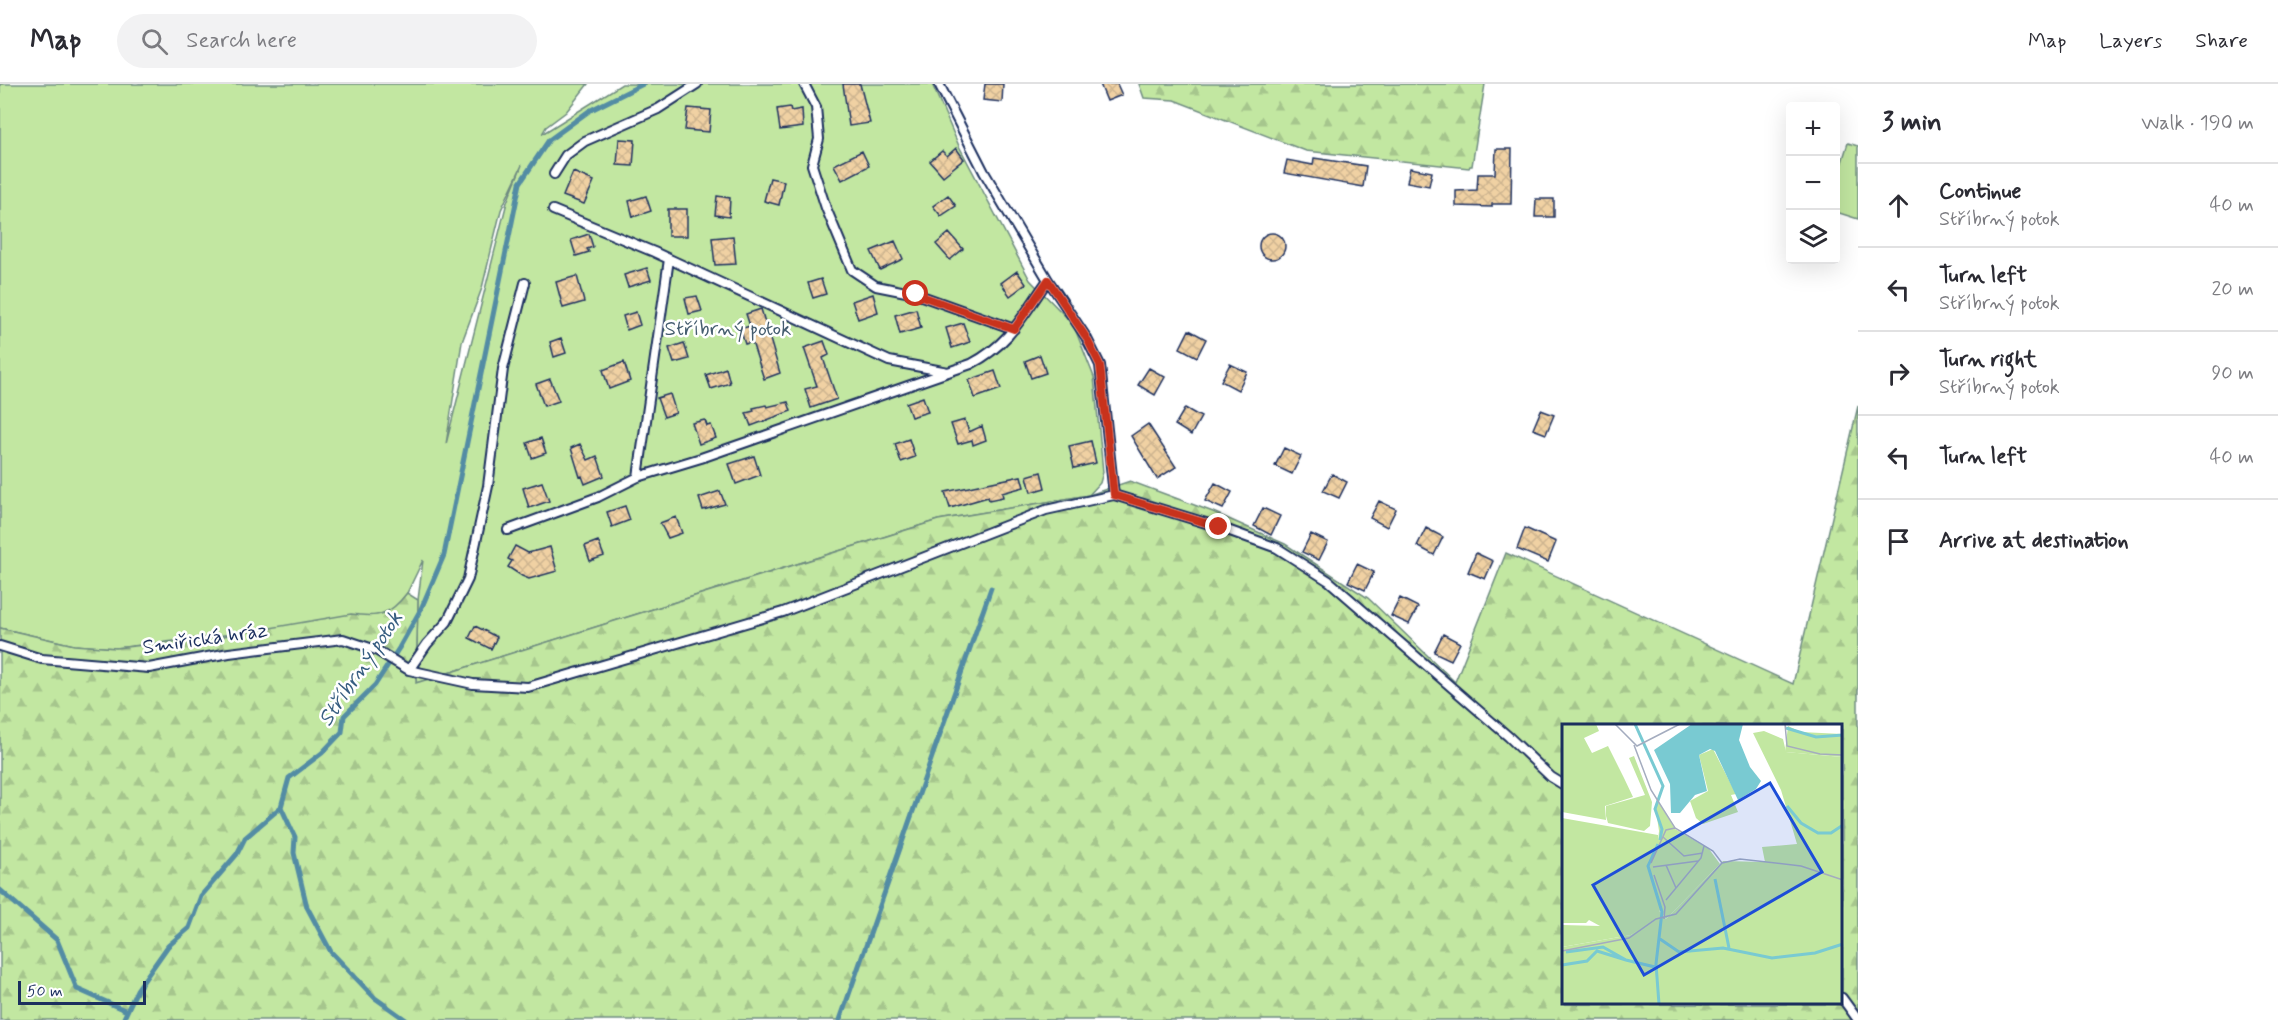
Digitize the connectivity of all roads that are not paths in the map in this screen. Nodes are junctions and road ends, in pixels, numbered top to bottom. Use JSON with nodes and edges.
{"nodes":[{"id":1,"x":697,"y":84,"type":"edge"},
{"id":2,"x":804,"y":84,"type":"edge"},
{"id":3,"x":939,"y":84,"type":"edge"},
{"id":4,"x":554,"y":174,"type":"dead end"},
{"id":5,"x":552,"y":210,"type":"dead end"},
{"id":6,"x":669,"y":259,"type":"junction"},
{"id":7,"x":1048,"y":280,"type":"junction"},
{"id":8,"x":525,"y":283,"type":"dead end"},
{"id":9,"x":1014,"y":329,"type":"junction"},
{"id":10,"x":950,"y":372,"type":"junction"},
{"id":11,"x":638,"y":477,"type":"junction"},
{"id":12,"x":1114,"y":495,"type":"junction"},
{"id":13,"x":508,"y":530,"type":"dead end"},
{"id":14,"x":0,"y":646,"type":"edge"},
{"id":15,"x":409,"y":670,"type":"junction"},
{"id":16,"x":1562,"y":784,"type":"edge"},
{"id":17,"x":1843,"y":999,"type":"edge"},
{"id":18,"x":1858,"y":1020,"type":"edge"}],
"edges":[{"from":1,"to":4,"type":"lane"},
{"from":2,"to":9,"type":"lane"},
{"from":3,"to":7,"type":"lane"},
{"from":5,"to":6,"type":"lane"},
{"from":6,"to":10,"type":"lane"},
{"from":6,"to":11,"type":"lane"},
{"from":7,"to":9,"type":"lane"},
{"from":7,"to":12,"type":"lane"},
{"from":8,"to":15,"type":"lane"},
{"from":9,"to":10,"type":"lane"},
{"from":10,"to":11,"type":"lane"},
{"from":11,"to":13,"type":"lane"},
{"from":12,"to":15,"type":"lane","name":"Smiřická hráz"},
{"from":12,"to":16,"type":"lane"},
{"from":14,"to":15,"type":"lane","name":"Smiřická hráz"},
{"from":17,"to":18,"type":"lane"}]}
